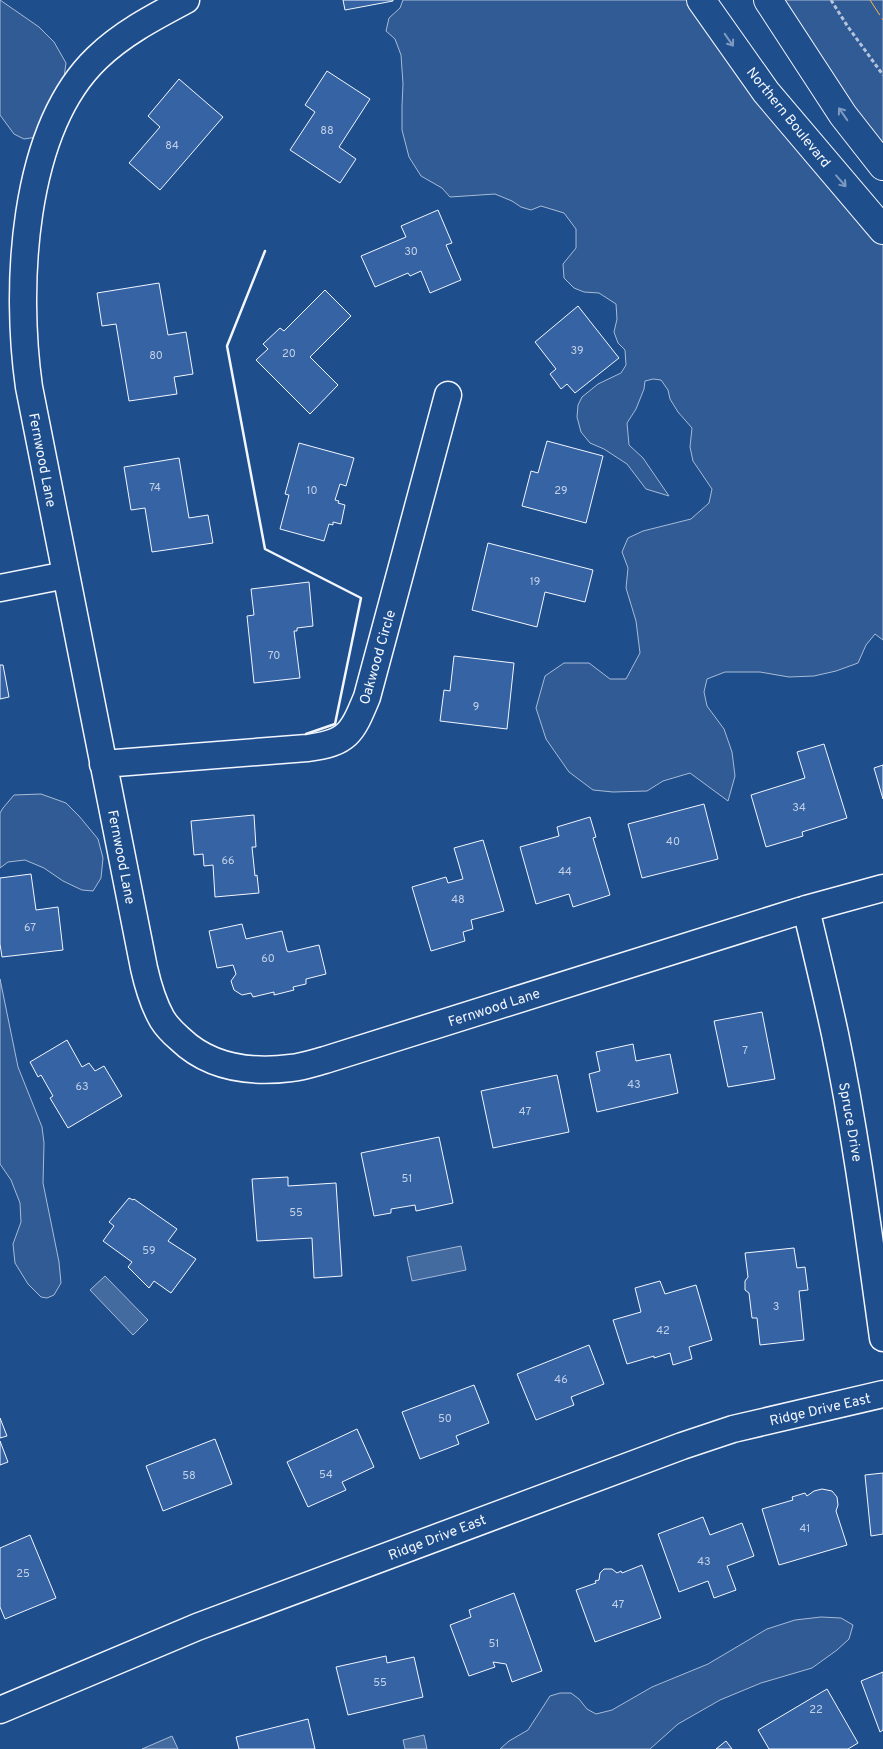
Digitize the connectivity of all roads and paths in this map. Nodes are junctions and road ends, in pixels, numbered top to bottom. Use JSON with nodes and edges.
{"nodes":[{"id":1,"x":186,"y":0,"type":"edge"},
{"id":2,"x":701,"y":0,"type":"edge"},
{"id":3,"x":768,"y":0,"type":"edge"},
{"id":4,"x":831,"y":0,"type":"edge"},
{"id":5,"x":883,"y":75,"type":"edge"},
{"id":6,"x":883,"y":166,"type":"edge"},
{"id":7,"x":883,"y":230,"type":"edge"},
{"id":8,"x":448,"y":395,"type":"dead end"},
{"id":9,"x":66,"y":575,"type":"junction"},
{"id":10,"x":0,"y":588,"type":"edge"},
{"id":11,"x":103,"y":764,"type":"junction"},
{"id":12,"x":883,"y":888,"type":"edge"},
{"id":13,"x":806,"y":909,"type":"junction"},
{"id":14,"x":883,"y":1338,"type":"edge"},
{"id":15,"x":883,"y":1394,"type":"edge"},
{"id":16,"x":0,"y":1710,"type":"edge"}],
"edges":[{"from":1,"to":9,"type":"street","name":"Fernwood Lane"},
{"from":2,"to":7,"type":"main road","name":"Northern Boulevard","one_way":true},
{"from":6,"to":3,"type":"main road","one_way":true},
{"from":4,"to":5,"type":"path"},
{"from":8,"to":11,"type":"street","name":"Oakwood Circle"},
{"from":9,"to":10,"type":"street"},
{"from":9,"to":11,"type":"street","name":"Fernwood Lane"},
{"from":11,"to":13,"type":"street","name":"Fernwood Lane"},
{"from":12,"to":13,"type":"street","name":"Fernwood Lane"},
{"from":13,"to":14,"type":"street","name":"Spruce Drive"},
{"from":15,"to":16,"type":"street","name":"Ridge Drive East"}]}
